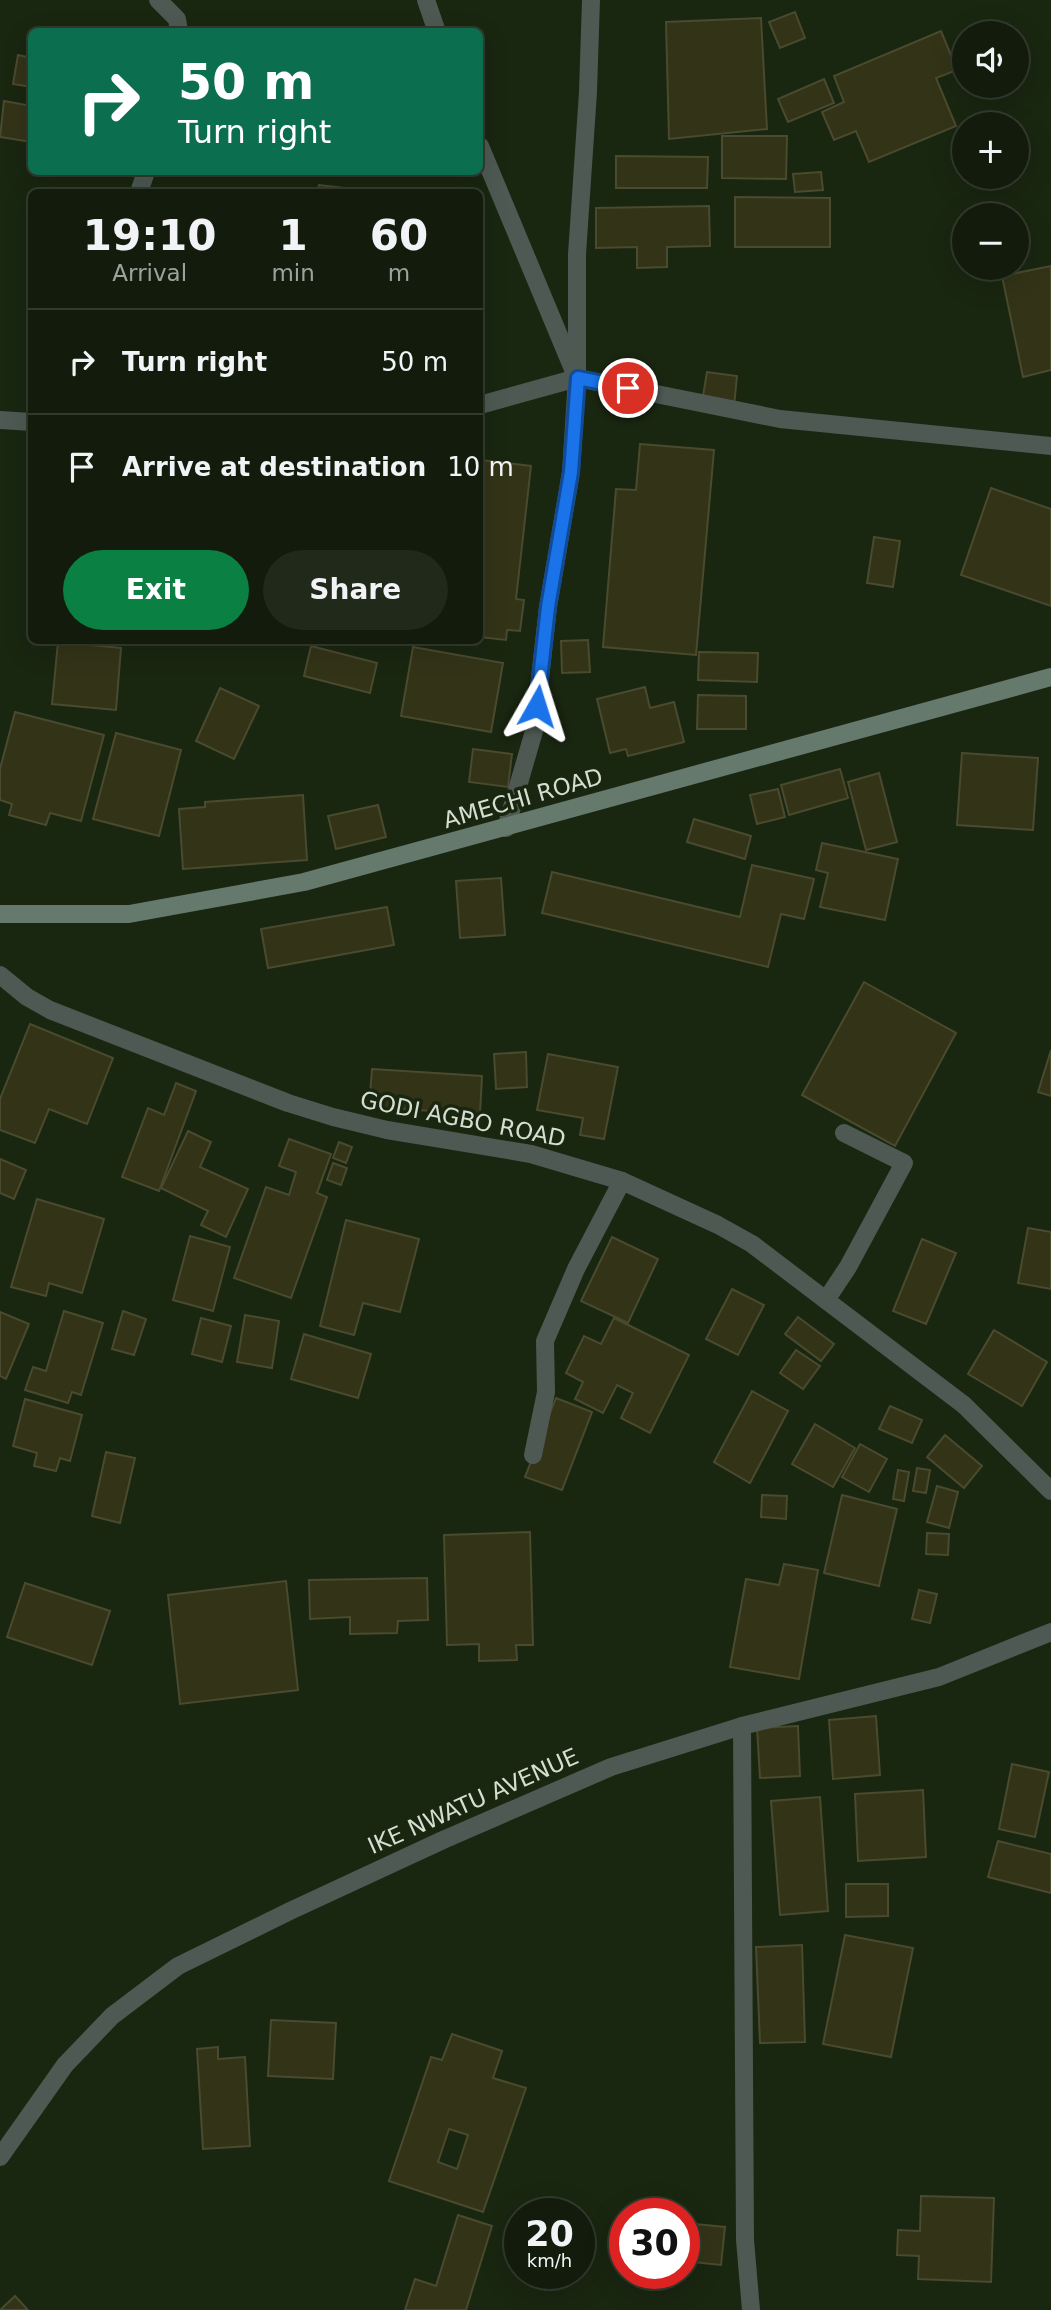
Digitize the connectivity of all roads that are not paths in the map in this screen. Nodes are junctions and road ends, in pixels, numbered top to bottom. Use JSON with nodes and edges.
{"nodes":[{"id":1,"x":158,"y":0,"type":"edge"},
{"id":2,"x":426,"y":0,"type":"edge"},
{"id":3,"x":591,"y":0,"type":"edge"},
{"id":4,"x":178,"y":28,"type":"edge"},
{"id":5,"x":436,"y":28,"type":"edge"},
{"id":6,"x":483,"y":153,"type":"edge"},
{"id":7,"x":578,"y":378,"type":"junction"},
{"id":8,"x":483,"y":404,"type":"edge"},
{"id":9,"x":0,"y":420,"type":"edge"},
{"id":10,"x":28,"y":422,"type":"edge"},
{"id":11,"x":1051,"y":446,"type":"edge"},
{"id":12,"x":1051,"y":677,"type":"edge"},
{"id":13,"x":506,"y":828,"type":"junction"},
{"id":14,"x":0,"y":914,"type":"edge"},
{"id":15,"x":0,"y":975,"type":"edge"},
{"id":16,"x":844,"y":1133,"type":"dead end"},
{"id":17,"x":622,"y":1181,"type":"junction"},
{"id":18,"x":826,"y":1300,"type":"junction"},
{"id":19,"x":533,"y":1455,"type":"dead end"},
{"id":20,"x":1051,"y":1491,"type":"edge"},
{"id":21,"x":1051,"y":1632,"type":"edge"},
{"id":22,"x":742,"y":1726,"type":"junction"},
{"id":23,"x":0,"y":2157,"type":"edge"},
{"id":24,"x":751,"y":2310,"type":"edge"}],
"edges":[{"from":1,"to":4,"type":"street"},
{"from":2,"to":5,"type":"street"},
{"from":3,"to":7,"type":"street"},
{"from":6,"to":7,"type":"street"},
{"from":7,"to":8,"type":"street"},
{"from":7,"to":11,"type":"street"},
{"from":7,"to":13,"type":"street"},
{"from":9,"to":10,"type":"street"},
{"from":12,"to":13,"type":"main road","name":"AMECHI ROAD"},
{"from":13,"to":14,"type":"main road","name":"AMECHI ROAD"},
{"from":15,"to":17,"type":"street","name":"GODI AGBO ROAD"},
{"from":16,"to":18,"type":"street"},
{"from":17,"to":18,"type":"street","name":"GODI AGBO ROAD"},
{"from":17,"to":19,"type":"street"},
{"from":18,"to":20,"type":"street","name":"GODI AGBO ROAD"},
{"from":21,"to":22,"type":"street","name":"IKE NWATU AVENUE"},
{"from":22,"to":23,"type":"street","name":"IKE NWATU AVENUE"},
{"from":22,"to":24,"type":"street"}]}
